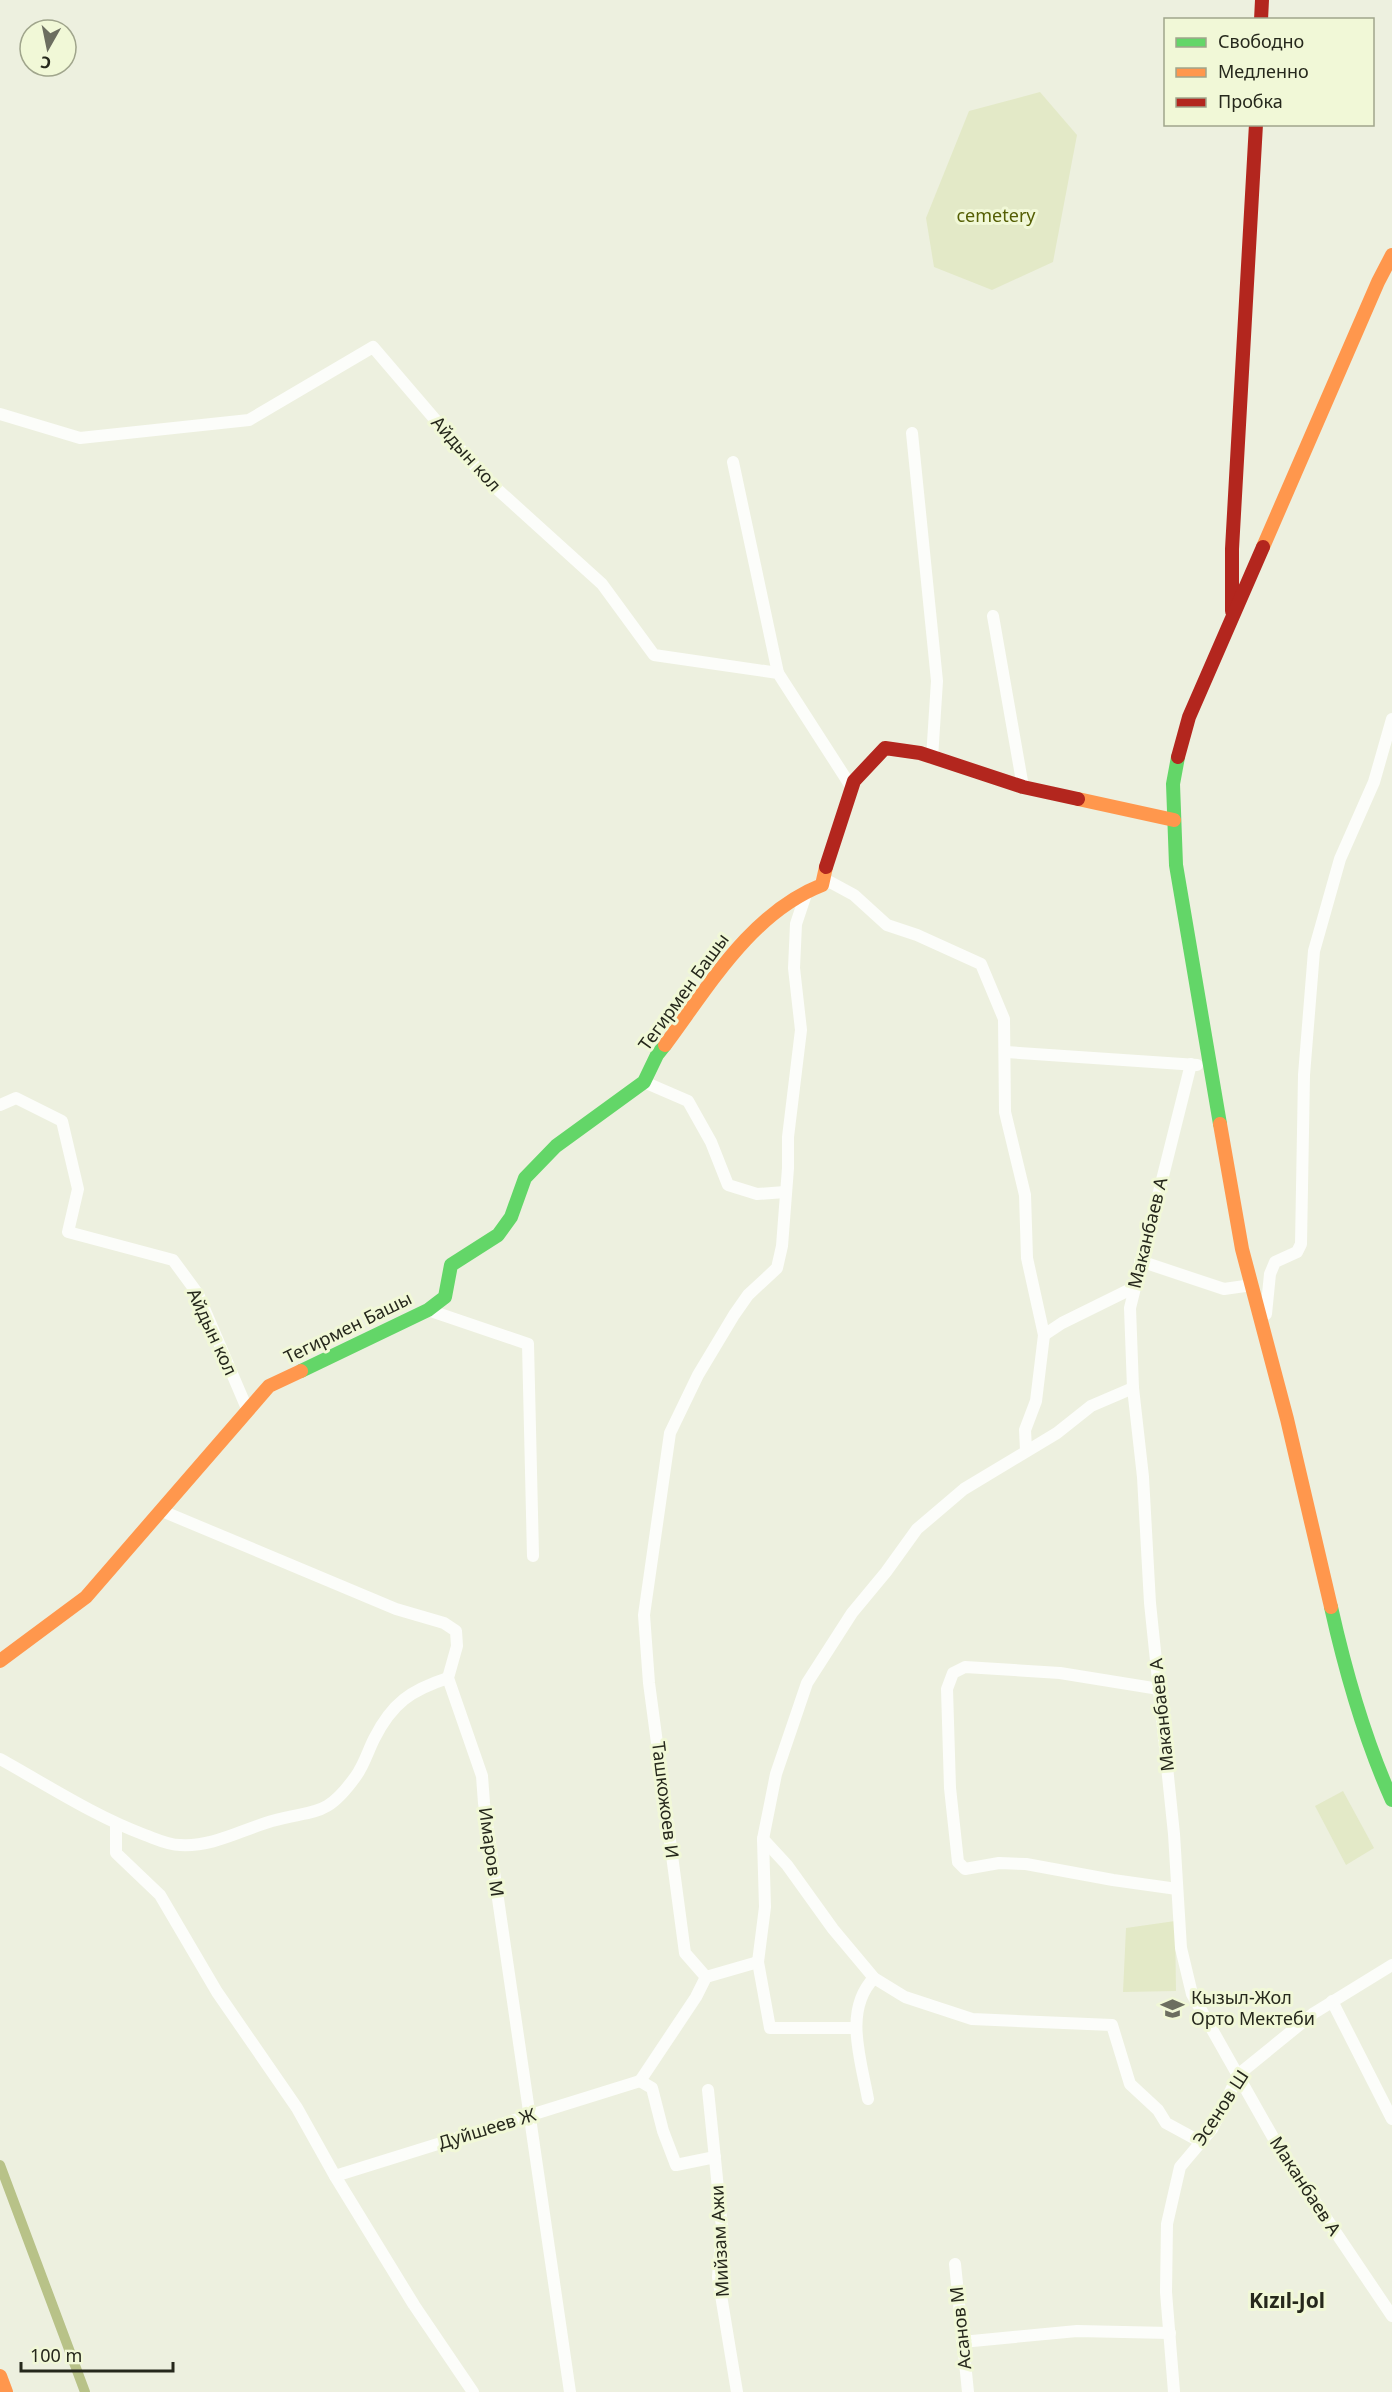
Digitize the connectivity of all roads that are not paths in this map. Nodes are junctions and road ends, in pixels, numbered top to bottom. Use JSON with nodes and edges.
{"nodes":[{"id":1,"x":1263,"y":0,"type":"edge"},
{"id":2,"x":1262,"y":18,"type":"edge"},
{"id":3,"x":1256,"y":126,"type":"edge"},
{"id":4,"x":1392,"y":255,"type":"edge"},
{"id":5,"x":0,"y":414,"type":"edge"},
{"id":6,"x":912,"y":433,"type":"dead end"},
{"id":7,"x":733,"y":462,"type":"dead end"},
{"id":8,"x":993,"y":616,"type":"dead end"},
{"id":9,"x":1232,"y":618,"type":"junction"},
{"id":10,"x":778,"y":673,"type":"junction"},
{"id":11,"x":1392,"y":718,"type":"edge"},
{"id":12,"x":932,"y":758,"type":"junction"},
{"id":13,"x":1023,"y":787,"type":"junction"},
{"id":14,"x":852,"y":788,"type":"junction"},
{"id":15,"x":1174,"y":820,"type":"junction"},
{"id":16,"x":822,"y":885,"type":"junction"},
{"id":17,"x":807,"y":891,"type":"junction"},
{"id":18,"x":1006,"y":1052,"type":"junction"},
{"id":19,"x":1191,"y":1064,"type":"junction"},
{"id":20,"x":1210,"y":1066,"type":"junction"},
{"id":21,"x":644,"y":1082,"type":"junction"},
{"id":22,"x":0,"y":1105,"type":"edge"},
{"id":23,"x":785,"y":1192,"type":"junction"},
{"id":24,"x":1140,"y":1261,"type":"junction"},
{"id":25,"x":1251,"y":1286,"type":"junction"},
{"id":26,"x":1135,"y":1287,"type":"junction"},
{"id":27,"x":428,"y":1310,"type":"junction"},
{"id":28,"x":1044,"y":1335,"type":"junction"},
{"id":29,"x":1265,"y":1337,"type":"junction"},
{"id":30,"x":1133,"y":1388,"type":"junction"},
{"id":31,"x":248,"y":1411,"type":"junction"},
{"id":32,"x":1026,"y":1450,"type":"junction"},
{"id":33,"x":162,"y":1510,"type":"junction"},
{"id":34,"x":533,"y":1556,"type":"dead end"},
{"id":35,"x":0,"y":1660,"type":"edge"},
{"id":36,"x":448,"y":1678,"type":"junction"},
{"id":37,"x":1159,"y":1689,"type":"junction"},
{"id":38,"x":0,"y":1759,"type":"edge"},
{"id":39,"x":1392,"y":1800,"type":"edge"},
{"id":40,"x":116,"y":1824,"type":"junction"},
{"id":41,"x":763,"y":1839,"type":"junction"},
{"id":42,"x":1177,"y":1888,"type":"junction"},
{"id":43,"x":758,"y":1962,"type":"junction"},
{"id":44,"x":1392,"y":1965,"type":"edge"},
{"id":45,"x":706,"y":1977,"type":"junction"},
{"id":46,"x":874,"y":1978,"type":"junction"},
{"id":47,"x":1332,"y":2001,"type":"junction"},
{"id":48,"x":855,"y":2028,"type":"junction"},
{"id":49,"x":1239,"y":2074,"type":"junction"},
{"id":50,"x":640,"y":2081,"type":"junction"},
{"id":51,"x":708,"y":2090,"type":"dead end"},
{"id":52,"x":868,"y":2099,"type":"dead end"},
{"id":53,"x":530,"y":2116,"type":"junction"},
{"id":54,"x":1392,"y":2119,"type":"edge"},
{"id":55,"x":1201,"y":2142,"type":"junction"},
{"id":56,"x":715,"y":2157,"type":"junction"},
{"id":57,"x":335,"y":2176,"type":"junction"},
{"id":58,"x":955,"y":2264,"type":"dead end"},
{"id":59,"x":1392,"y":2316,"type":"edge"},
{"id":60,"x":1170,"y":2333,"type":"junction"},
{"id":61,"x":962,"y":2342,"type":"junction"},
{"id":62,"x":0,"y":2376,"type":"edge"},
{"id":63,"x":6,"y":2392,"type":"edge"},
{"id":64,"x":473,"y":2392,"type":"edge"},
{"id":65,"x":570,"y":2392,"type":"edge"},
{"id":66,"x":737,"y":2392,"type":"edge"},
{"id":67,"x":968,"y":2392,"type":"edge"},
{"id":68,"x":1174,"y":2392,"type":"edge"}],
"edges":[{"from":1,"to":2,"type":"main road"},
{"from":3,"to":9,"type":"main road"},
{"from":4,"to":9,"type":"main road"},
{"from":5,"to":10,"type":"street","name":"Айдын кол"},
{"from":6,"to":12,"type":"street"},
{"from":7,"to":10,"type":"street"},
{"from":8,"to":13,"type":"street"},
{"from":9,"to":15,"type":"main road"},
{"from":10,"to":14,"type":"street"},
{"from":11,"to":29,"type":"street"},
{"from":12,"to":13,"type":"main road"},
{"from":12,"to":14,"type":"main road"},
{"from":13,"to":15,"type":"main road"},
{"from":14,"to":16,"type":"main road"},
{"from":15,"to":20,"type":"main road"},
{"from":16,"to":17,"type":"main road","name":"Тегирмен Башы"},
{"from":16,"to":18,"type":"street"},
{"from":17,"to":21,"type":"main road","name":"Тегирмен Башы"},
{"from":17,"to":23,"type":"street","name":"Ташкожоев И"},
{"from":18,"to":19,"type":"street"},
{"from":18,"to":28,"type":"street"},
{"from":19,"to":20,"type":"street"},
{"from":19,"to":24,"type":"street","name":"Маканбаев А"},
{"from":20,"to":25,"type":"main road"},
{"from":21,"to":23,"type":"street"},
{"from":21,"to":27,"type":"main road","name":"Тегирмен Башы"},
{"from":22,"to":31,"type":"street","name":"Айдын кол"},
{"from":23,"to":45,"type":"street","name":"Ташкожоев И"},
{"from":24,"to":25,"type":"street"},
{"from":24,"to":26,"type":"street","name":"Маканбаев А"},
{"from":25,"to":29,"type":"main road"},
{"from":26,"to":28,"type":"street"},
{"from":26,"to":30,"type":"street","name":"Маканбаев А"},
{"from":27,"to":31,"type":"main road","name":"Тегирмен Башы"},
{"from":27,"to":34,"type":"street"},
{"from":28,"to":32,"type":"street"},
{"from":29,"to":39,"type":"main road"},
{"from":30,"to":32,"type":"street"},
{"from":30,"to":37,"type":"street","name":"Маканбаев А"},
{"from":31,"to":33,"type":"main road","name":"Тегирмен Башы"},
{"from":32,"to":41,"type":"street"},
{"from":33,"to":35,"type":"main road","name":"Тегирмен Башы"},
{"from":33,"to":36,"type":"street"},
{"from":36,"to":40,"type":"street"},
{"from":36,"to":53,"type":"street","name":"Имаров М"},
{"from":37,"to":42,"type":"street","name":"Маканбаев А"},
{"from":37,"to":42,"type":"street"},
{"from":38,"to":40,"type":"street"},
{"from":40,"to":57,"type":"street"},
{"from":41,"to":43,"type":"street"},
{"from":41,"to":46,"type":"street"},
{"from":42,"to":49,"type":"street","name":"Маканбаев А"},
{"from":43,"to":45,"type":"street"},
{"from":43,"to":48,"type":"street"},
{"from":44,"to":47,"type":"street","name":"Эсенов Ш"},
{"from":45,"to":50,"type":"street"},
{"from":46,"to":48,"type":"street"},
{"from":46,"to":55,"type":"street"},
{"from":47,"to":49,"type":"street","name":"Эсенов Ш"},
{"from":47,"to":54,"type":"street"},
{"from":48,"to":52,"type":"street"},
{"from":49,"to":55,"type":"street","name":"Эсенов Ш"},
{"from":49,"to":59,"type":"street","name":"Маканбаев А"},
{"from":50,"to":53,"type":"street","name":"Дуйшеев Ж"},
{"from":50,"to":56,"type":"street"},
{"from":51,"to":56,"type":"street","name":"Мийзам Ажи"},
{"from":53,"to":57,"type":"street","name":"Дуйшеев Ж"},
{"from":53,"to":65,"type":"street","name":"Имаров М"},
{"from":55,"to":60,"type":"street","name":"Эсенов Ш"},
{"from":56,"to":66,"type":"street","name":"Мийзам Ажи"},
{"from":57,"to":64,"type":"street"},
{"from":58,"to":61,"type":"street","name":"Асанов М"},
{"from":60,"to":61,"type":"street"},
{"from":60,"to":68,"type":"street","name":"Эсенов Ш"},
{"from":61,"to":67,"type":"street","name":"Асанов М"},
{"from":62,"to":63,"type":"main road"}]}
